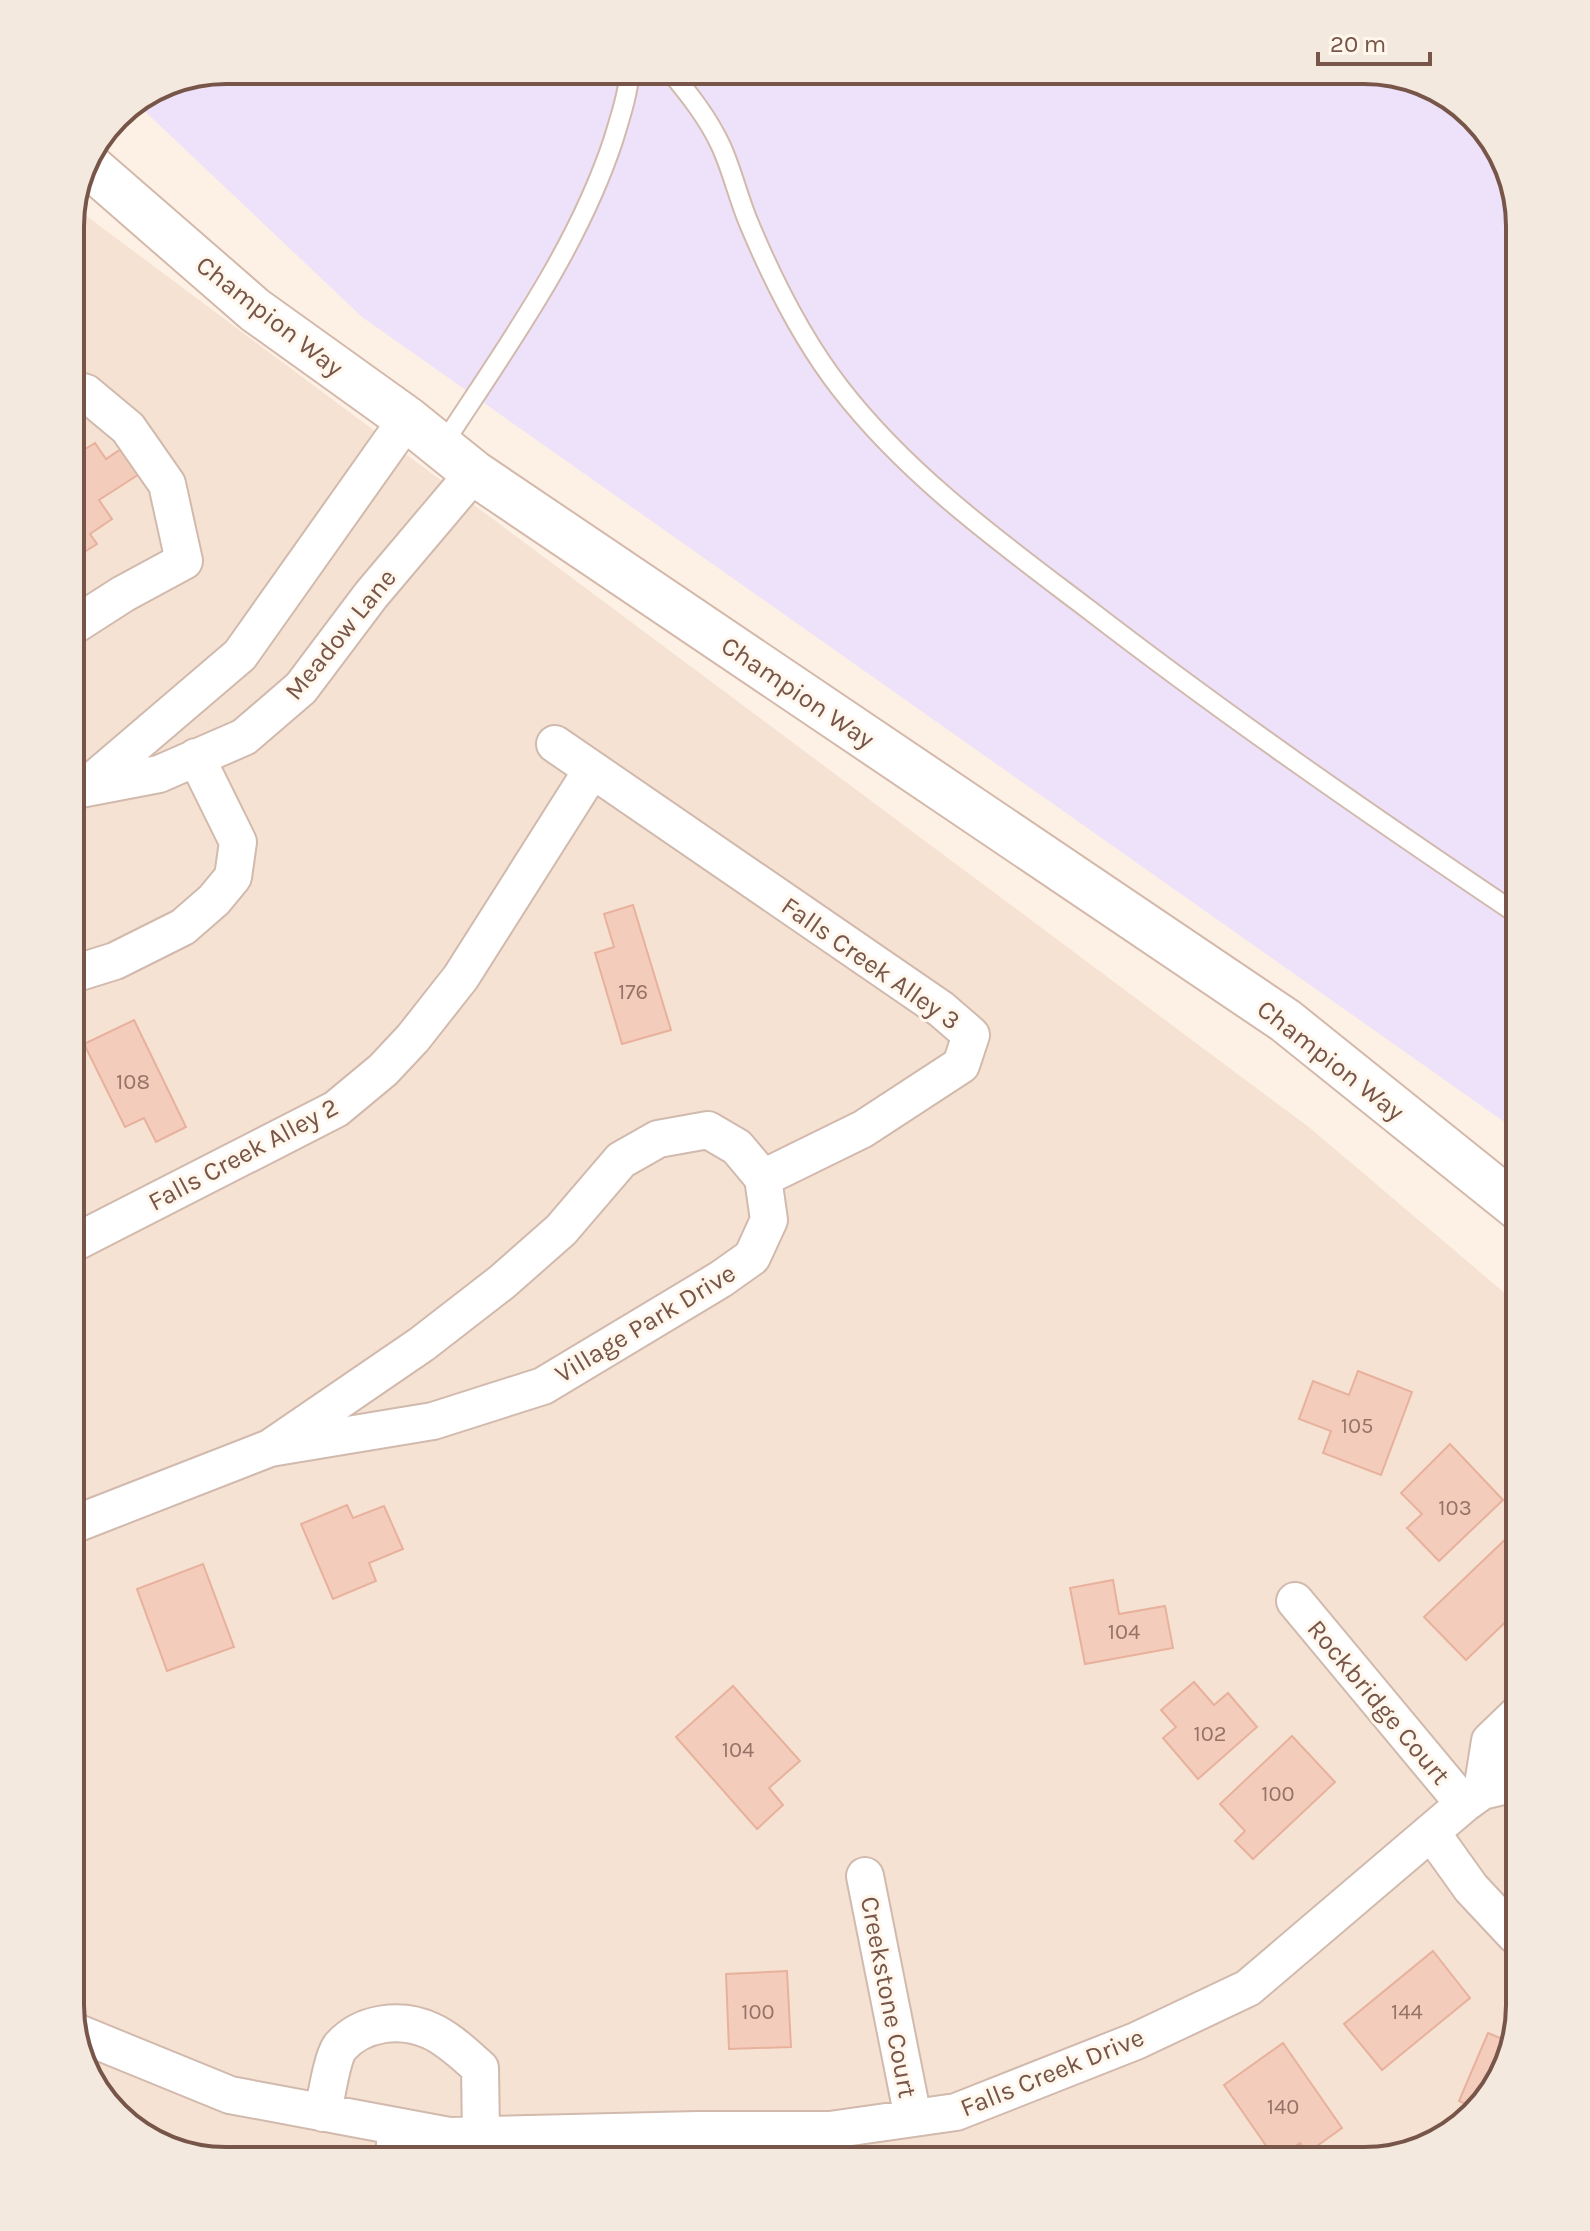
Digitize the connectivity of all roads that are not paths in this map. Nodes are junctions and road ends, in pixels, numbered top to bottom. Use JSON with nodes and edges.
{"nodes":[{"id":1,"x":627,"y":84,"type":"edge"},
{"id":2,"x":680,"y":84,"type":"edge"},
{"id":3,"x":95,"y":171,"type":"edge"},
{"id":4,"x":84,"y":392,"type":"edge"},
{"id":5,"x":407,"y":419,"type":"junction"},
{"id":6,"x":458,"y":459,"type":"junction"},
{"id":7,"x":84,"y":619,"type":"edge"},
{"id":8,"x":555,"y":744,"type":"dead end"},
{"id":9,"x":196,"y":757,"type":"junction"},
{"id":10,"x":592,"y":770,"type":"junction"},
{"id":11,"x":84,"y":784,"type":"edge"},
{"id":12,"x":84,"y":787,"type":"edge"},
{"id":13,"x":1506,"y":907,"type":"edge"},
{"id":14,"x":84,"y":971,"type":"edge"},
{"id":15,"x":763,"y":1178,"type":"junction"},
{"id":16,"x":1506,"y":1198,"type":"edge"},
{"id":17,"x":84,"y":1238,"type":"edge"},
{"id":18,"x":270,"y":1448,"type":"junction"},
{"id":19,"x":84,"y":1521,"type":"edge"},
{"id":20,"x":1295,"y":1601,"type":"dead end"},
{"id":21,"x":1506,"y":1726,"type":"edge"},
{"id":22,"x":1490,"y":1741,"type":"junction"},
{"id":23,"x":1506,"y":1759,"type":"edge"},
{"id":24,"x":1506,"y":1786,"type":"edge"},
{"id":25,"x":1473,"y":1797,"type":"junction"},
{"id":26,"x":1431,"y":1832,"type":"junction"},
{"id":27,"x":865,"y":1876,"type":"dead end"},
{"id":28,"x":1506,"y":1925,"type":"edge"},
{"id":29,"x":88,"y":2037,"type":"edge"},
{"id":30,"x":323,"y":2113,"type":"junction"},
{"id":31,"x":913,"y":2118,"type":"junction"},
{"id":32,"x":481,"y":2136,"type":"junction"},
{"id":33,"x":395,"y":2143,"type":"edge"}],
"edges":[{"from":1,"to":6,"type":"lane"},
{"from":2,"to":13,"type":"lane"},
{"from":3,"to":5,"type":"main road","name":"Champion Way"},
{"from":4,"to":7,"type":"street"},
{"from":5,"to":6,"type":"main road","name":"Champion Way"},
{"from":5,"to":11,"type":"street","name":"Meadow Lane"},
{"from":6,"to":9,"type":"street","name":"Meadow Lane"},
{"from":6,"to":16,"type":"main road","name":"Champion Way"},
{"from":8,"to":10,"type":"street","name":"Falls Creek Alley 3"},
{"from":9,"to":12,"type":"street","name":"Meadow Lane"},
{"from":9,"to":14,"type":"street"},
{"from":10,"to":15,"type":"street","name":"Falls Creek Alley 3"},
{"from":10,"to":17,"type":"street","name":"Falls Creek Alley 2"},
{"from":15,"to":18,"type":"street","name":"Village Park Drive"},
{"from":15,"to":18,"type":"street","name":"Village Park Drive"},
{"from":18,"to":19,"type":"street","name":"Village Park Drive"},
{"from":20,"to":25,"type":"street","name":"Rockbridge Court"},
{"from":21,"to":22,"type":"street"},
{"from":22,"to":23,"type":"street"},
{"from":22,"to":25,"type":"street"},
{"from":24,"to":25,"type":"street","name":"Falls Creek Drive"},
{"from":25,"to":26,"type":"street","name":"Falls Creek Drive"},
{"from":26,"to":28,"type":"street"},
{"from":26,"to":31,"type":"street","name":"Falls Creek Drive"},
{"from":27,"to":31,"type":"street","name":"Creekstone Court"},
{"from":29,"to":30,"type":"street","name":"Falls Creek Drive"},
{"from":30,"to":32,"type":"street"},
{"from":30,"to":33,"type":"street","name":"Falls Creek Drive"},
{"from":31,"to":32,"type":"street","name":"Falls Creek Drive"},
{"from":32,"to":33,"type":"street","name":"Falls Creek Drive"}]}
